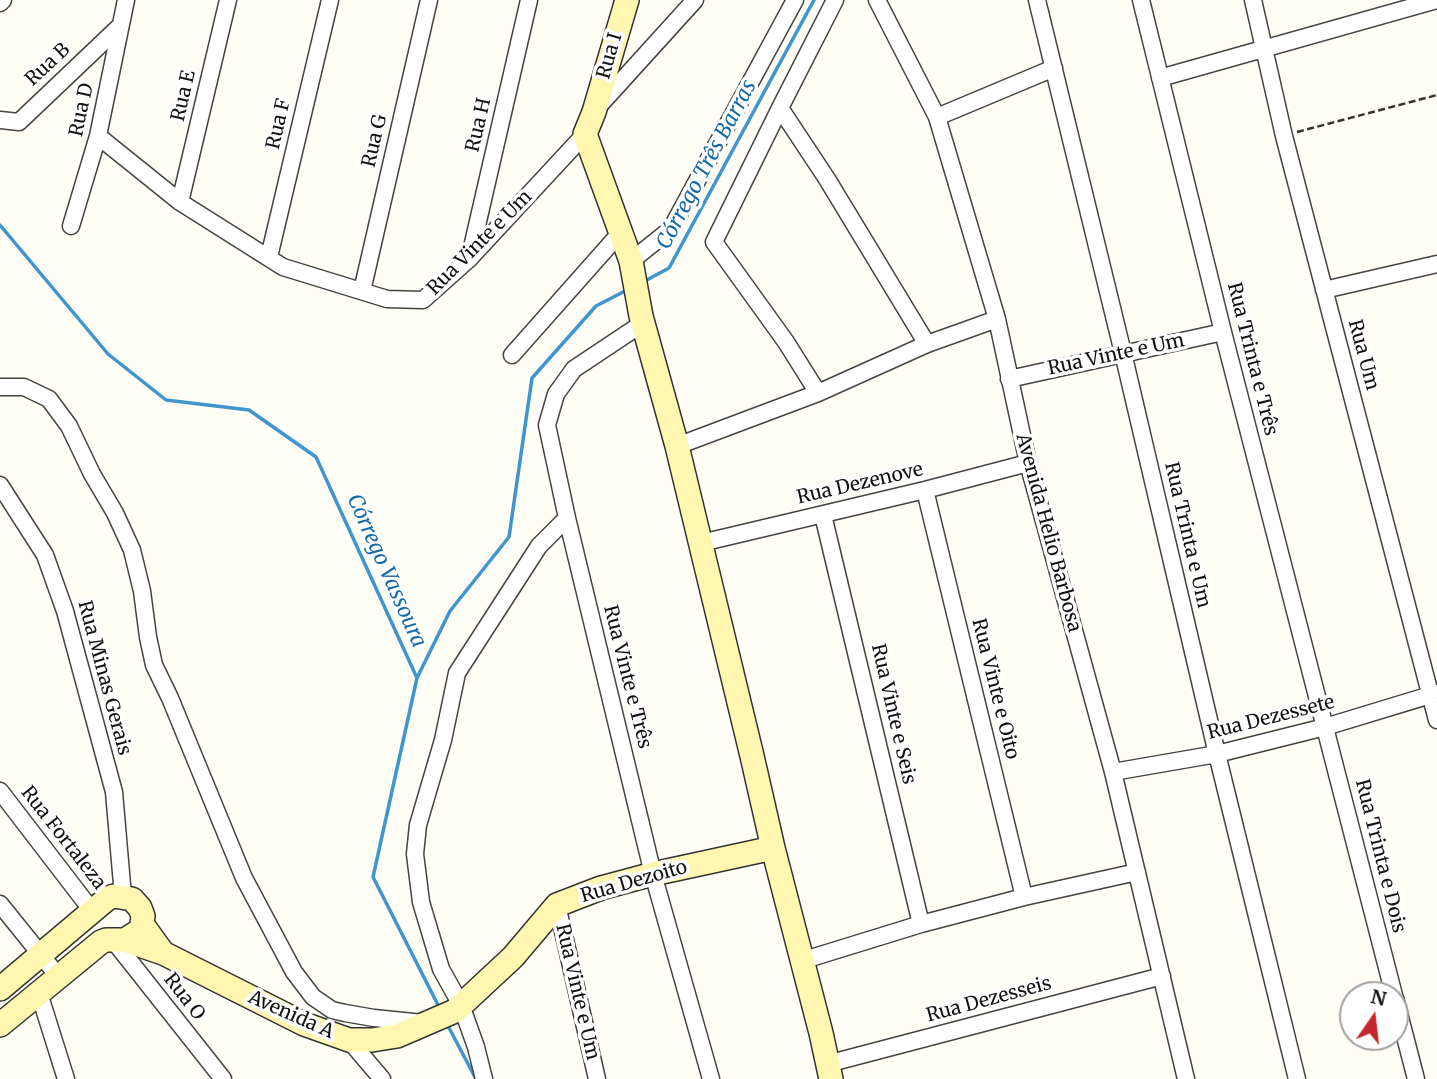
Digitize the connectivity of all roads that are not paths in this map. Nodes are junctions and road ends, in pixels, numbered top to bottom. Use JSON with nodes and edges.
{"nodes":[{"id":1,"x":126,"y":0,"type":"edge"},
{"id":2,"x":229,"y":0,"type":"edge"},
{"id":3,"x":330,"y":0,"type":"edge"},
{"id":4,"x":429,"y":0,"type":"edge"},
{"id":5,"x":529,"y":0,"type":"edge"},
{"id":6,"x":627,"y":0,"type":"edge"},
{"id":7,"x":695,"y":0,"type":"edge"},
{"id":8,"x":795,"y":0,"type":"edge"},
{"id":9,"x":835,"y":0,"type":"edge"},
{"id":10,"x":877,"y":0,"type":"edge"},
{"id":11,"x":1037,"y":0,"type":"edge"},
{"id":12,"x":1141,"y":0,"type":"edge"},
{"id":13,"x":1253,"y":0,"type":"edge"},
{"id":14,"x":1437,"y":0,"type":"edge"},
{"id":15,"x":1387,"y":7,"type":"edge"},
{"id":16,"x":120,"y":26,"type":"junction"},
{"id":17,"x":1263,"y":49,"type":"junction"},
{"id":18,"x":1054,"y":68,"type":"junction"},
{"id":19,"x":1160,"y":78,"type":"junction"},
{"id":20,"x":780,"y":108,"type":"junction"},
{"id":21,"x":594,"y":111,"type":"junction"},
{"id":22,"x":937,"y":117,"type":"junction"},
{"id":23,"x":0,"y":120,"type":"edge"},
{"id":24,"x":585,"y":134,"type":"junction"},
{"id":25,"x":99,"y":136,"type":"junction"},
{"id":26,"x":180,"y":202,"type":"junction"},
{"id":27,"x":71,"y":226,"type":"dead end"},
{"id":28,"x":621,"y":232,"type":"junction"},
{"id":29,"x":269,"y":257,"type":"junction"},
{"id":30,"x":469,"y":259,"type":"junction"},
{"id":31,"x":1437,"y":264,"type":"edge"},
{"id":32,"x":632,"y":269,"type":"junction"},
{"id":33,"x":1324,"y":290,"type":"junction"},
{"id":34,"x":362,"y":291,"type":"junction"},
{"id":35,"x":642,"y":319,"type":"junction"},
{"id":36,"x":997,"y":319,"type":"junction"},
{"id":37,"x":1223,"y":332,"type":"junction"},
{"id":38,"x":928,"y":344,"type":"junction"},
{"id":39,"x":1123,"y":353,"type":"junction"},
{"id":40,"x":512,"y":355,"type":"dead end"},
{"id":41,"x":1009,"y":379,"type":"junction"},
{"id":42,"x":0,"y":387,"type":"edge"},
{"id":43,"x":818,"y":393,"type":"junction"},
{"id":44,"x":677,"y":446,"type":"junction"},
{"id":45,"x":1028,"y":463,"type":"junction"},
{"id":46,"x":0,"y":485,"type":"edge"},
{"id":47,"x":925,"y":490,"type":"junction"},
{"id":48,"x":823,"y":515,"type":"junction"},
{"id":49,"x":567,"y":518,"type":"junction"},
{"id":50,"x":701,"y":543,"type":"junction"},
{"id":51,"x":1434,"y":693,"type":"edge"},
{"id":52,"x":1437,"y":720,"type":"edge"},
{"id":53,"x":1325,"y":727,"type":"junction"},
{"id":54,"x":1217,"y":754,"type":"junction"},
{"id":55,"x":1112,"y":772,"type":"junction"},
{"id":56,"x":0,"y":791,"type":"edge"},
{"id":57,"x":773,"y":848,"type":"junction"},
{"id":58,"x":1136,"y":872,"type":"junction"},
{"id":59,"x":653,"y":874,"type":"junction"},
{"id":60,"x":123,"y":896,"type":"junction"},
{"id":61,"x":1024,"y":897,"type":"junction"},
{"id":62,"x":0,"y":904,"type":"edge"},
{"id":63,"x":557,"y":905,"type":"junction"},
{"id":64,"x":93,"y":912,"type":"junction"},
{"id":65,"x":921,"y":924,"type":"junction"},
{"id":66,"x":127,"y":935,"type":"junction"},
{"id":67,"x":41,"y":955,"type":"junction"},
{"id":68,"x":801,"y":961,"type":"junction"},
{"id":69,"x":58,"y":976,"type":"junction"},
{"id":70,"x":1162,"y":976,"type":"junction"},
{"id":71,"x":1391,"y":981,"type":"edge"},
{"id":72,"x":0,"y":989,"type":"edge"},
{"id":73,"x":39,"y":993,"type":"junction"},
{"id":74,"x":458,"y":1008,"type":"junction"},
{"id":75,"x":426,"y":1023,"type":"junction"},
{"id":76,"x":0,"y":1025,"type":"edge"},
{"id":77,"x":349,"y":1040,"type":"junction"},
{"id":78,"x":1409,"y":1051,"type":"edge"},
{"id":79,"x":829,"y":1071,"type":"edge"},
{"id":80,"x":65,"y":1079,"type":"edge"},
{"id":81,"x":223,"y":1079,"type":"edge"},
{"id":82,"x":382,"y":1079,"type":"edge"},
{"id":83,"x":484,"y":1079,"type":"edge"},
{"id":84,"x":597,"y":1079,"type":"edge"},
{"id":85,"x":711,"y":1079,"type":"edge"},
{"id":86,"x":1186,"y":1079,"type":"edge"},
{"id":87,"x":1297,"y":1079,"type":"edge"},
{"id":88,"x":1416,"y":1079,"type":"edge"}],
"edges":[{"from":1,"to":16,"type":"street","name":"Rua D"},
{"from":2,"to":26,"type":"street","name":"Rua E"},
{"from":3,"to":29,"type":"street","name":"Rua F"},
{"from":4,"to":34,"type":"street","name":"Rua G"},
{"from":5,"to":30,"type":"street","name":"Rua H"},
{"from":6,"to":21,"type":"main road","name":"Rua I"},
{"from":7,"to":21,"type":"street","name":"Rua Vinte e Um"},
{"from":8,"to":32,"type":"street"},
{"from":9,"to":20,"type":"street"},
{"from":10,"to":22,"type":"street","name":"Avenida Helio Barbosa"},
{"from":11,"to":18,"type":"street","name":"Rua Trinta e Um"},
{"from":12,"to":19,"type":"street","name":"Rua Trinta e Três"},
{"from":13,"to":17,"type":"street","name":"Rua Um"},
{"from":14,"to":15,"type":"street"},
{"from":15,"to":17,"type":"street"},
{"from":16,"to":23,"type":"street","name":"Rua B"},
{"from":16,"to":25,"type":"street","name":"Rua D"},
{"from":17,"to":19,"type":"street"},
{"from":17,"to":33,"type":"street","name":"Rua Um"},
{"from":18,"to":22,"type":"street"},
{"from":18,"to":39,"type":"street","name":"Rua Trinta e Um"},
{"from":19,"to":37,"type":"street","name":"Rua Trinta e Três"},
{"from":20,"to":38,"type":"street"},
{"from":20,"to":43,"type":"street"},
{"from":21,"to":24,"type":"main road","name":"Rua Vinte e Um"},
{"from":22,"to":36,"type":"street","name":"Avenida Helio Barbosa"},
{"from":24,"to":28,"type":"main road"},
{"from":24,"to":30,"type":"street","name":"Rua Vinte e Um"},
{"from":25,"to":26,"type":"street","name":"Rua Vinte e Um"},
{"from":25,"to":27,"type":"street","name":"Rua D"},
{"from":26,"to":29,"type":"street","name":"Rua Vinte e Um"},
{"from":28,"to":32,"type":"main road"},
{"from":28,"to":40,"type":"street"},
{"from":29,"to":34,"type":"street","name":"Rua Vinte e Um"},
{"from":30,"to":34,"type":"street","name":"Rua Vinte e Um"},
{"from":31,"to":33,"type":"street"},
{"from":32,"to":35,"type":"main road"},
{"from":33,"to":51,"type":"street","name":"Rua Um"},
{"from":35,"to":44,"type":"main road"},
{"from":35,"to":49,"type":"street","name":"Rua Vinte e Três"},
{"from":36,"to":38,"type":"street"},
{"from":36,"to":41,"type":"street","name":"Avenida Helio Barbosa"},
{"from":37,"to":39,"type":"street","name":"Rua Vinte e Um"},
{"from":37,"to":53,"type":"street","name":"Rua Trinta e Três"},
{"from":38,"to":43,"type":"street"},
{"from":39,"to":41,"type":"street","name":"Rua Vinte e Um"},
{"from":39,"to":54,"type":"street","name":"Rua Trinta e Um"},
{"from":41,"to":45,"type":"street","name":"Avenida Helio Barbosa"},
{"from":42,"to":75,"type":"street"},
{"from":43,"to":44,"type":"street"},
{"from":44,"to":50,"type":"main road"},
{"from":45,"to":47,"type":"street","name":"Rua Dezenove"},
{"from":45,"to":55,"type":"street","name":"Avenida Helio Barbosa"},
{"from":46,"to":60,"type":"street","name":"Rua Minas Gerais"},
{"from":47,"to":48,"type":"street","name":"Rua Dezenove"},
{"from":47,"to":61,"type":"street","name":"Rua Vinte e Oito"},
{"from":48,"to":50,"type":"street","name":"Rua Dezenove"},
{"from":48,"to":65,"type":"street","name":"Rua Vinte e Seis"},
{"from":49,"to":59,"type":"street","name":"Rua Vinte e Três"},
{"from":49,"to":74,"type":"street"},
{"from":50,"to":57,"type":"main road"},
{"from":51,"to":52,"type":"street","name":"Rua Um"},
{"from":51,"to":53,"type":"street","name":"Rua Dezessete"},
{"from":53,"to":54,"type":"street","name":"Rua Dezessete"},
{"from":53,"to":71,"type":"street","name":"Rua Trinta e Dois"},
{"from":54,"to":55,"type":"street","name":"Rua Dezessete"},
{"from":54,"to":87,"type":"street","name":"Rua Trinta e Um"},
{"from":55,"to":58,"type":"street","name":"Avenida Helio Barbosa"},
{"from":56,"to":64,"type":"street","name":"Rua Fortaleza"},
{"from":57,"to":59,"type":"main road","name":"Rua Dezoito"},
{"from":57,"to":68,"type":"main road"},
{"from":58,"to":61,"type":"street"},
{"from":58,"to":70,"type":"street","name":"Avenida Helio Barbosa"},
{"from":59,"to":63,"type":"main road","name":"Rua Dezoito"},
{"from":59,"to":85,"type":"street","name":"Rua Vinte e Três"},
{"from":60,"to":64,"type":"main road"},
{"from":60,"to":66,"type":"main road"},
{"from":61,"to":65,"type":"street"},
{"from":62,"to":67,"type":"street"},
{"from":63,"to":74,"type":"main road","name":"Rua Dezoito"},
{"from":63,"to":84,"type":"street","name":"Rua Vinte e Um"},
{"from":64,"to":67,"type":"main road"},
{"from":65,"to":68,"type":"street"},
{"from":66,"to":69,"type":"main road"},
{"from":66,"to":77,"type":"main road","name":"Avenida A"},
{"from":66,"to":81,"type":"street","name":"Rua O"},
{"from":67,"to":69,"type":"street"},
{"from":67,"to":72,"type":"main road"},
{"from":68,"to":79,"type":"main road"},
{"from":69,"to":73,"type":"main road"},
{"from":70,"to":79,"type":"street","name":"Rua Dezesseis"},
{"from":70,"to":86,"type":"street","name":"Avenida Helio Barbosa"},
{"from":73,"to":76,"type":"main road"},
{"from":73,"to":80,"type":"street"},
{"from":74,"to":75,"type":"main road","name":"Avenida A"},
{"from":74,"to":83,"type":"street"},
{"from":75,"to":77,"type":"main road","name":"Avenida A"},
{"from":77,"to":82,"type":"street"},
{"from":78,"to":88,"type":"street","name":"Rua Trinta e Dois"}]}
